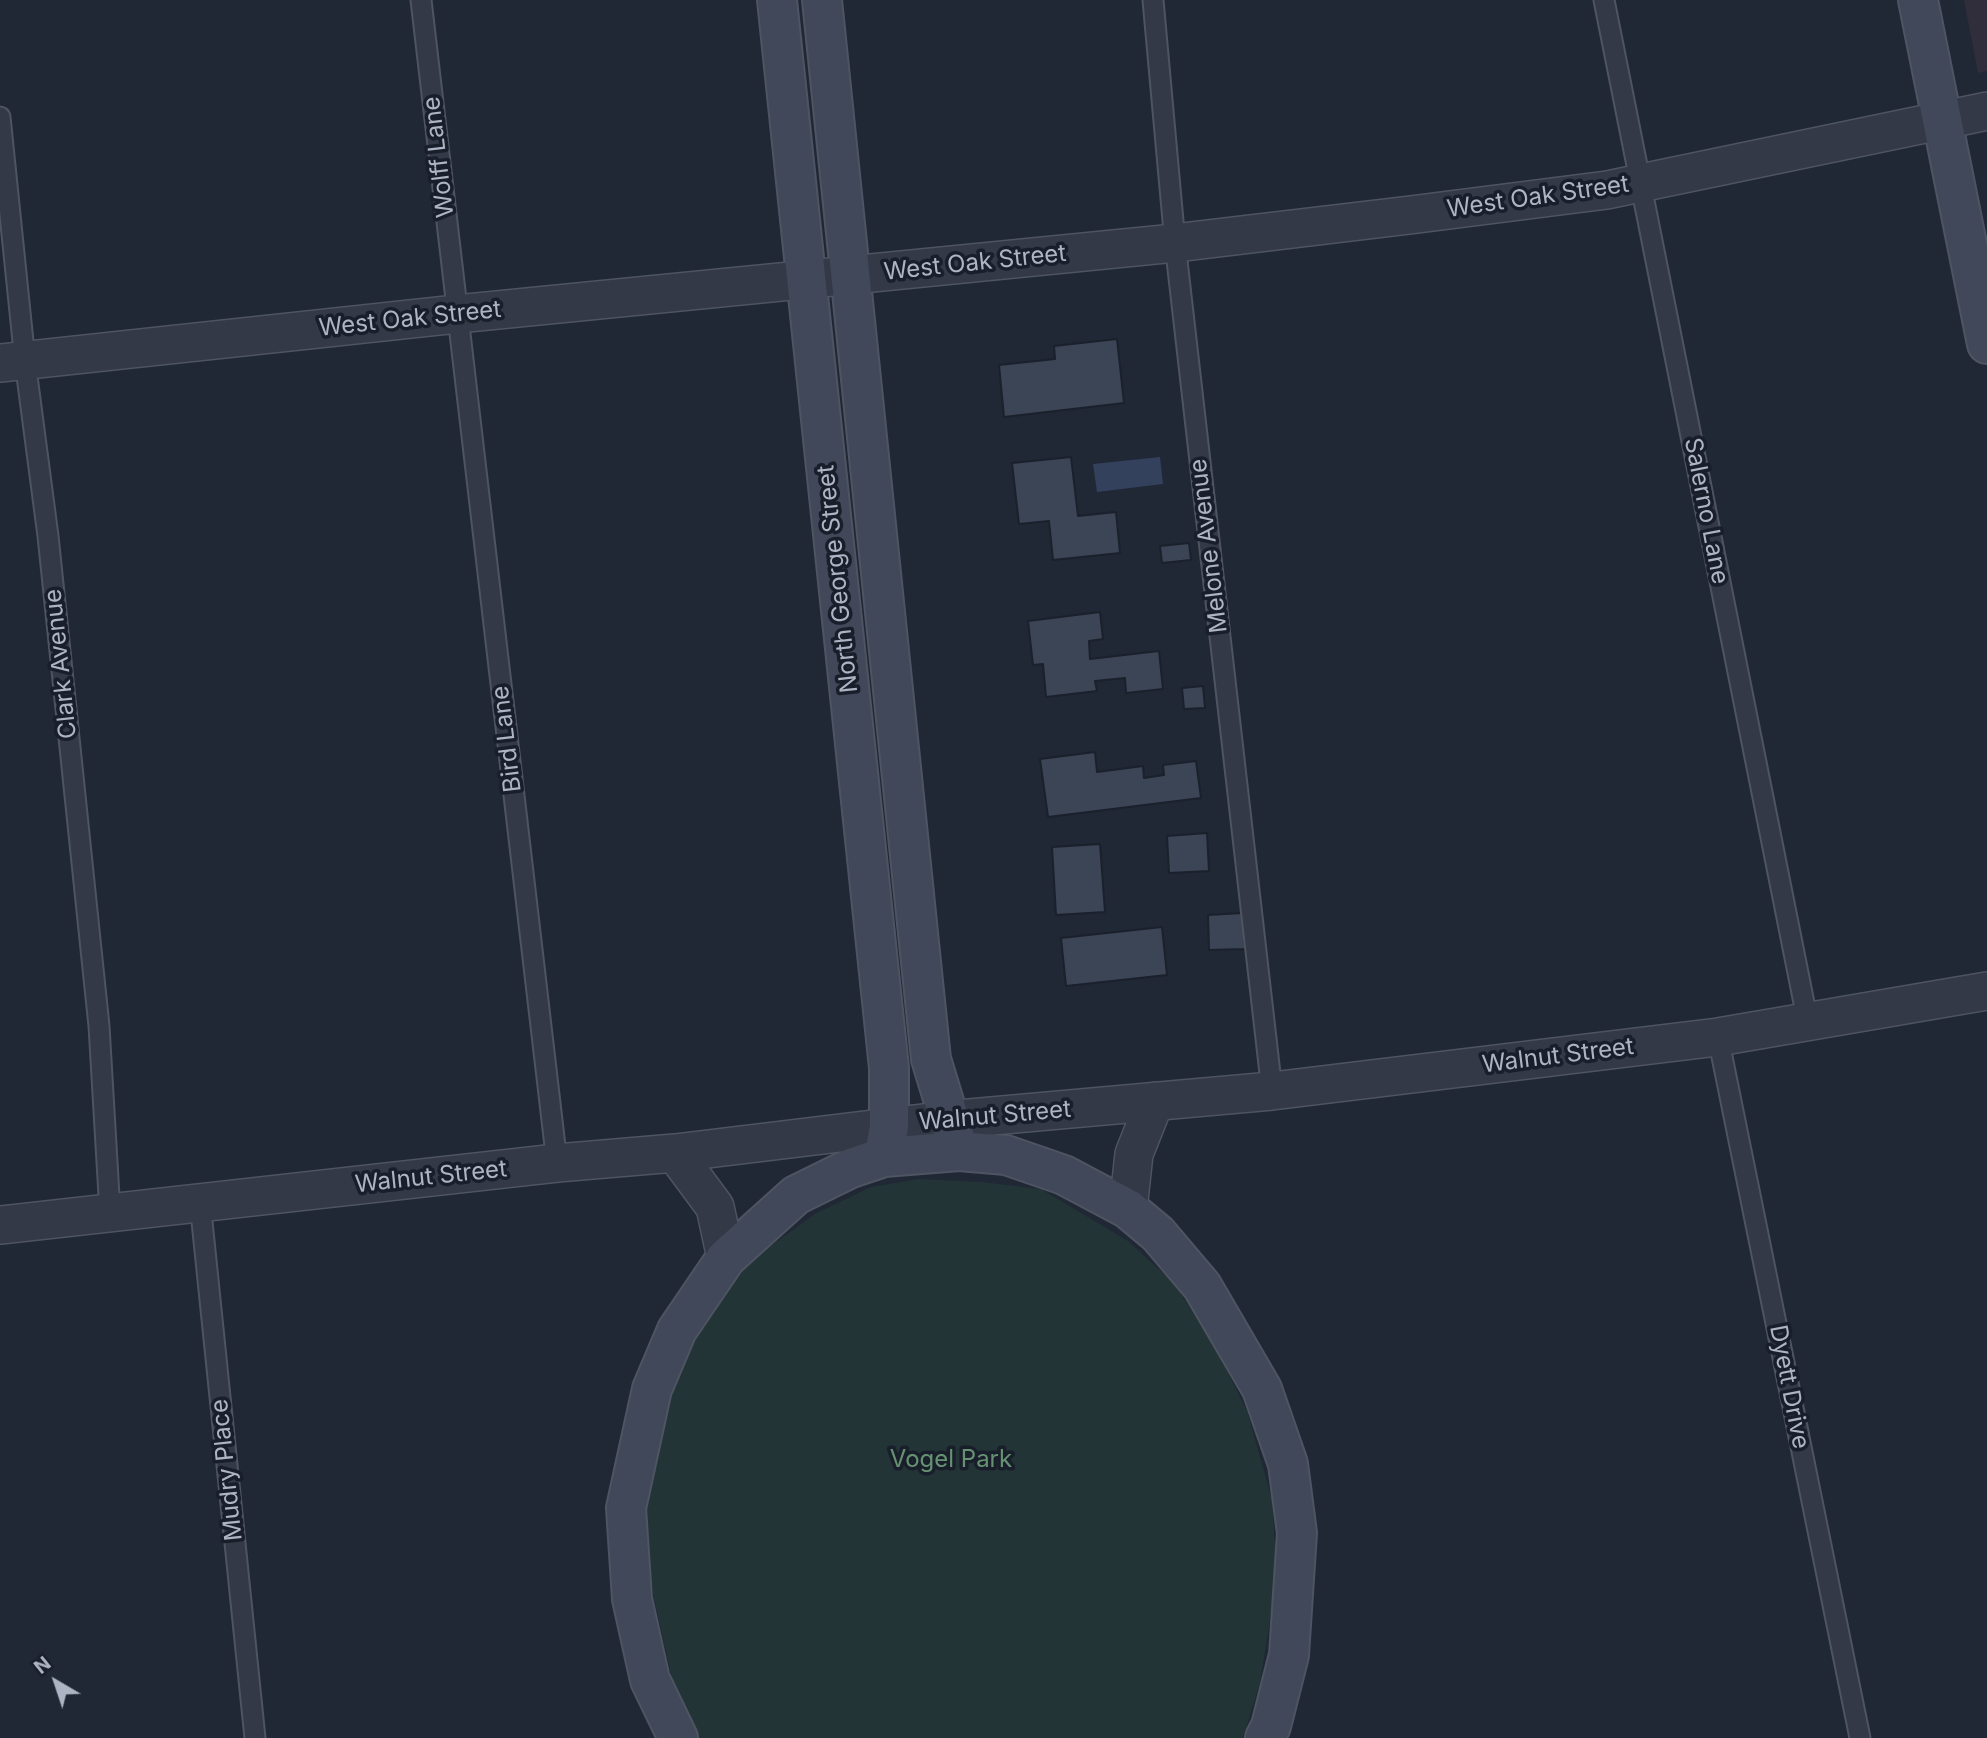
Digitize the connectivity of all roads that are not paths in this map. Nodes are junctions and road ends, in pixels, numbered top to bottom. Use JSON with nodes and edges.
{"nodes":[{"id":1,"x":421,"y":0,"type":"edge"},
{"id":2,"x":777,"y":0,"type":"edge"},
{"id":3,"x":822,"y":0,"type":"edge"},
{"id":4,"x":1153,"y":0,"type":"edge"},
{"id":5,"x":1604,"y":0,"type":"edge"},
{"id":6,"x":1918,"y":0,"type":"edge"},
{"id":7,"x":1987,"y":111,"type":"edge"},
{"id":8,"x":0,"y":117,"type":"edge"},
{"id":9,"x":1943,"y":120,"type":"junction"},
{"id":10,"x":1640,"y":183,"type":"junction"},
{"id":11,"x":1175,"y":243,"type":"junction"},
{"id":12,"x":852,"y":276,"type":"junction"},
{"id":13,"x":806,"y":280,"type":"junction"},
{"id":14,"x":457,"y":314,"type":"junction"},
{"id":15,"x":1987,"y":344,"type":"edge"},
{"id":16,"x":13,"y":362,"type":"edge"},
{"id":17,"x":1987,"y":991,"type":"edge"},
{"id":18,"x":1808,"y":1023,"type":"junction"},
{"id":19,"x":1718,"y":1037,"type":"junction"},
{"id":20,"x":1272,"y":1091,"type":"junction"},
{"id":21,"x":1155,"y":1101,"type":"junction"},
{"id":22,"x":953,"y":1135,"type":"junction"},
{"id":23,"x":886,"y":1142,"type":"junction"},
{"id":24,"x":675,"y":1153,"type":"junction"},
{"id":25,"x":557,"y":1163,"type":"junction"},
{"id":26,"x":200,"y":1202,"type":"junction"},
{"id":27,"x":1128,"y":1209,"type":"junction"},
{"id":28,"x":110,"y":1213,"type":"junction"},
{"id":29,"x":0,"y":1225,"type":"edge"},
{"id":30,"x":726,"y":1258,"type":"junction"},
{"id":31,"x":255,"y":1738,"type":"edge"},
{"id":32,"x":678,"y":1738,"type":"edge"},
{"id":33,"x":1265,"y":1738,"type":"edge"},
{"id":34,"x":1860,"y":1738,"type":"edge"}],
"edges":[{"from":1,"to":14,"type":"lane","name":"Wolff Lane"},
{"from":2,"to":13,"type":"street","name":"North George Street"},
{"from":3,"to":12,"type":"street","name":"North George Street"},
{"from":4,"to":11,"type":"lane","name":"Melone Avenue"},
{"from":5,"to":10,"type":"lane","name":"Salerno Lane"},
{"from":6,"to":9,"type":"street"},
{"from":7,"to":9,"type":"street","name":"West Oak Street"},
{"from":8,"to":16,"type":"lane","name":"Clark Avenue"},
{"from":9,"to":10,"type":"street","name":"West Oak Street"},
{"from":9,"to":15,"type":"street"},
{"from":10,"to":11,"type":"street","name":"West Oak Street"},
{"from":10,"to":18,"type":"lane","name":"Salerno Lane"},
{"from":11,"to":12,"type":"street","name":"West Oak Street"},
{"from":11,"to":20,"type":"lane","name":"Melone Avenue"},
{"from":12,"to":13,"type":"street","name":"West Oak Street"},
{"from":12,"to":22,"type":"street","name":"North George Street"},
{"from":13,"to":14,"type":"street","name":"West Oak Street"},
{"from":13,"to":23,"type":"street","name":"North George Street"},
{"from":14,"to":16,"type":"street","name":"West Oak Street"},
{"from":14,"to":25,"type":"lane","name":"Bird Lane"},
{"from":16,"to":28,"type":"lane","name":"Clark Avenue"},
{"from":17,"to":18,"type":"street","name":"Walnut Street"},
{"from":18,"to":19,"type":"street","name":"Walnut Street"},
{"from":19,"to":20,"type":"street","name":"Walnut Street"},
{"from":19,"to":34,"type":"lane","name":"Dyett Drive"},
{"from":20,"to":21,"type":"street","name":"Walnut Street"},
{"from":21,"to":22,"type":"street","name":"Walnut Street"},
{"from":21,"to":27,"type":"street"},
{"from":22,"to":23,"type":"street"},
{"from":22,"to":27,"type":"street"},
{"from":23,"to":24,"type":"street","name":"Walnut Street"},
{"from":23,"to":30,"type":"street"},
{"from":24,"to":25,"type":"street","name":"Walnut Street"},
{"from":24,"to":30,"type":"street"},
{"from":25,"to":26,"type":"street","name":"Walnut Street"},
{"from":26,"to":28,"type":"street","name":"Walnut Street"},
{"from":26,"to":31,"type":"lane","name":"Mudry Place"},
{"from":27,"to":33,"type":"street"},
{"from":28,"to":29,"type":"street","name":"Walnut Street"},
{"from":30,"to":32,"type":"street"}]}
